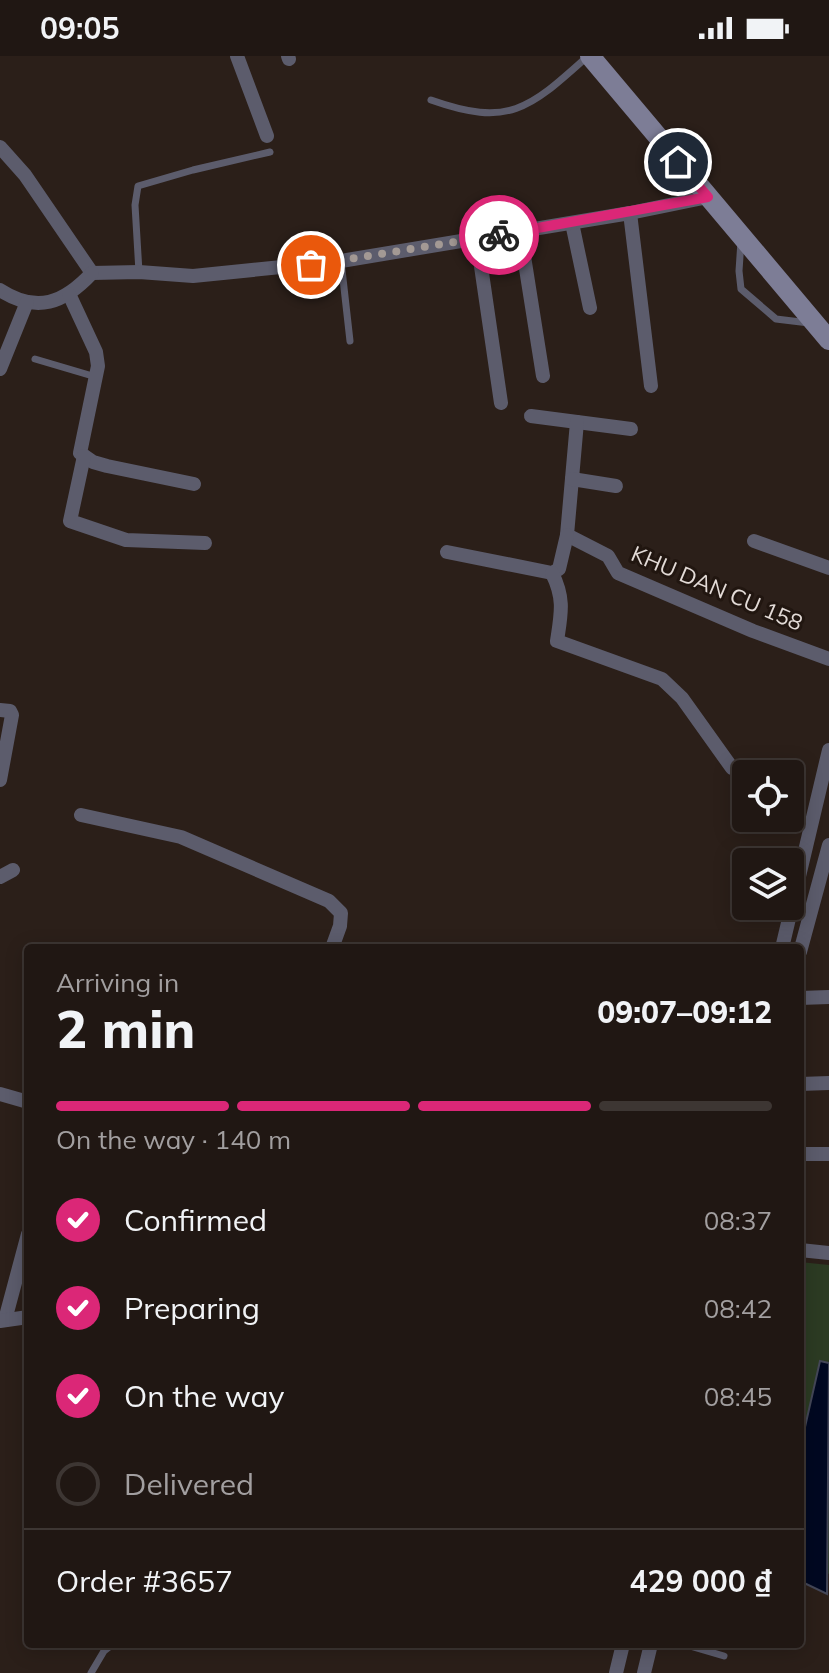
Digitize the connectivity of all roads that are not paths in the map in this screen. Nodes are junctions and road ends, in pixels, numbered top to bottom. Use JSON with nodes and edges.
{"nodes":[{"id":1,"x":237,"y":56,"type":"edge"},
{"id":2,"x":589,"y":56,"type":"edge"},
{"id":3,"x":431,"y":100,"type":"dead end"},
{"id":4,"x":267,"y":136,"type":"dead end"},
{"id":5,"x":0,"y":147,"type":"edge"},
{"id":6,"x":270,"y":152,"type":"dead end"},
{"id":7,"x":708,"y":197,"type":"junction"},
{"id":8,"x":630,"y":213,"type":"junction"},
{"id":9,"x":572,"y":223,"type":"junction"},
{"id":10,"x":520,"y":231,"type":"junction"},
{"id":11,"x":477,"y":239,"type":"junction"},
{"id":12,"x":742,"y":239,"type":"junction"},
{"id":13,"x":341,"y":261,"type":"junction"},
{"id":14,"x":139,"y":272,"type":"junction"},
{"id":15,"x":92,"y":273,"type":"junction"},
{"id":16,"x":0,"y":290,"type":"edge"},
{"id":17,"x":69,"y":294,"type":"junction"},
{"id":18,"x":27,"y":302,"type":"junction"},
{"id":19,"x":590,"y":308,"type":"dead end"},
{"id":20,"x":815,"y":324,"type":"junction"},
{"id":21,"x":829,"y":340,"type":"edge"},
{"id":22,"x":350,"y":341,"type":"dead end"},
{"id":23,"x":35,"y":359,"type":"dead end"},
{"id":24,"x":0,"y":369,"type":"edge"},
{"id":25,"x":543,"y":376,"type":"dead end"},
{"id":26,"x":96,"y":377,"type":"junction"},
{"id":27,"x":651,"y":386,"type":"dead end"},
{"id":28,"x":501,"y":403,"type":"dead end"},
{"id":29,"x":531,"y":416,"type":"dead end"},
{"id":30,"x":577,"y":422,"type":"junction"},
{"id":31,"x":631,"y":429,"type":"dead end"},
{"id":32,"x":84,"y":456,"type":"junction"},
{"id":33,"x":572,"y":479,"type":"junction"},
{"id":34,"x":194,"y":484,"type":"dead end"},
{"id":35,"x":616,"y":486,"type":"dead end"},
{"id":36,"x":567,"y":535,"type":"junction"},
{"id":37,"x":754,"y":541,"type":"dead end"},
{"id":38,"x":205,"y":543,"type":"dead end"},
{"id":39,"x":447,"y":552,"type":"dead end"},
{"id":40,"x":829,"y":568,"type":"edge"},
{"id":41,"x":552,"y":573,"type":"junction"},
{"id":42,"x":829,"y":659,"type":"edge"},
{"id":43,"x":0,"y":710,"type":"edge"},
{"id":44,"x":829,"y":750,"type":"edge"},
{"id":45,"x":732,"y":768,"type":"dead end"},
{"id":46,"x":0,"y":780,"type":"edge"},
{"id":47,"x":824,"y":797,"type":"edge"},
{"id":48,"x":81,"y":815,"type":"dead end"},
{"id":49,"x":829,"y":845,"type":"edge"},
{"id":50,"x":333,"y":944,"type":"edge"},
{"id":51,"x":783,"y":944,"type":"edge"},
{"id":52,"x":802,"y":944,"type":"edge"},
{"id":53,"x":829,"y":997,"type":"edge"},
{"id":54,"x":804,"y":998,"type":"edge"},
{"id":55,"x":829,"y":1083,"type":"edge"},
{"id":56,"x":804,"y":1084,"type":"edge"},
{"id":57,"x":0,"y":1094,"type":"edge"},
{"id":58,"x":24,"y":1101,"type":"edge"},
{"id":59,"x":804,"y":1154,"type":"edge"},
{"id":60,"x":829,"y":1154,"type":"edge"},
{"id":61,"x":804,"y":1250,"type":"edge"},
{"id":62,"x":829,"y":1253,"type":"edge"},
{"id":63,"x":24,"y":1260,"type":"edge"},
{"id":64,"x":24,"y":1317,"type":"edge"},
{"id":65,"x":2,"y":1320,"type":"edge"},
{"id":66,"x":108,"y":1648,"type":"edge"},
{"id":67,"x":622,"y":1648,"type":"edge"},
{"id":68,"x":650,"y":1648,"type":"edge"},
{"id":69,"x":697,"y":1648,"type":"edge"},
{"id":70,"x":724,"y":1656,"type":"dead end"},
{"id":71,"x":91,"y":1673,"type":"edge"},
{"id":72,"x":616,"y":1673,"type":"edge"},
{"id":73,"x":644,"y":1673,"type":"edge"}],
"edges":[{"from":1,"to":4,"type":"street"},
{"from":2,"to":3,"type":"lane"},
{"from":2,"to":7,"type":"main road"},
{"from":5,"to":15,"type":"street"},
{"from":6,"to":14,"type":"lane"},
{"from":7,"to":8,"type":"street"},
{"from":7,"to":12,"type":"main road"},
{"from":8,"to":9,"type":"street"},
{"from":8,"to":27,"type":"street"},
{"from":9,"to":10,"type":"street"},
{"from":9,"to":19,"type":"street"},
{"from":10,"to":11,"type":"street"},
{"from":10,"to":25,"type":"street"},
{"from":11,"to":13,"type":"street"},
{"from":11,"to":28,"type":"street"},
{"from":12,"to":20,"type":"main road"},
{"from":12,"to":20,"type":"lane"},
{"from":13,"to":14,"type":"street"},
{"from":13,"to":22,"type":"lane"},
{"from":14,"to":15,"type":"street"},
{"from":15,"to":17,"type":"street"},
{"from":16,"to":18,"type":"street"},
{"from":17,"to":18,"type":"street"},
{"from":17,"to":26,"type":"street"},
{"from":18,"to":24,"type":"street"},
{"from":20,"to":21,"type":"main road"},
{"from":23,"to":26,"type":"lane"},
{"from":26,"to":32,"type":"street"},
{"from":29,"to":30,"type":"street"},
{"from":30,"to":31,"type":"street"},
{"from":30,"to":33,"type":"street"},
{"from":32,"to":34,"type":"street"},
{"from":32,"to":38,"type":"street"},
{"from":33,"to":35,"type":"street"},
{"from":33,"to":36,"type":"street"},
{"from":36,"to":41,"type":"street"},
{"from":36,"to":42,"type":"street","name":"KHU DAN CU 158"},
{"from":37,"to":40,"type":"street"},
{"from":39,"to":41,"type":"street"},
{"from":41,"to":45,"type":"street"},
{"from":43,"to":46,"type":"street"},
{"from":44,"to":47,"type":"street"},
{"from":47,"to":51,"type":"street"},
{"from":48,"to":50,"type":"street"},
{"from":49,"to":52,"type":"street"},
{"from":53,"to":54,"type":"street"},
{"from":55,"to":56,"type":"street"},
{"from":57,"to":58,"type":"street"},
{"from":59,"to":60,"type":"street"},
{"from":61,"to":62,"type":"street"},
{"from":63,"to":65,"type":"street"},
{"from":64,"to":65,"type":"street"},
{"from":66,"to":71,"type":"lane"},
{"from":67,"to":72,"type":"street"},
{"from":68,"to":73,"type":"street"},
{"from":69,"to":70,"type":"lane"}]}
